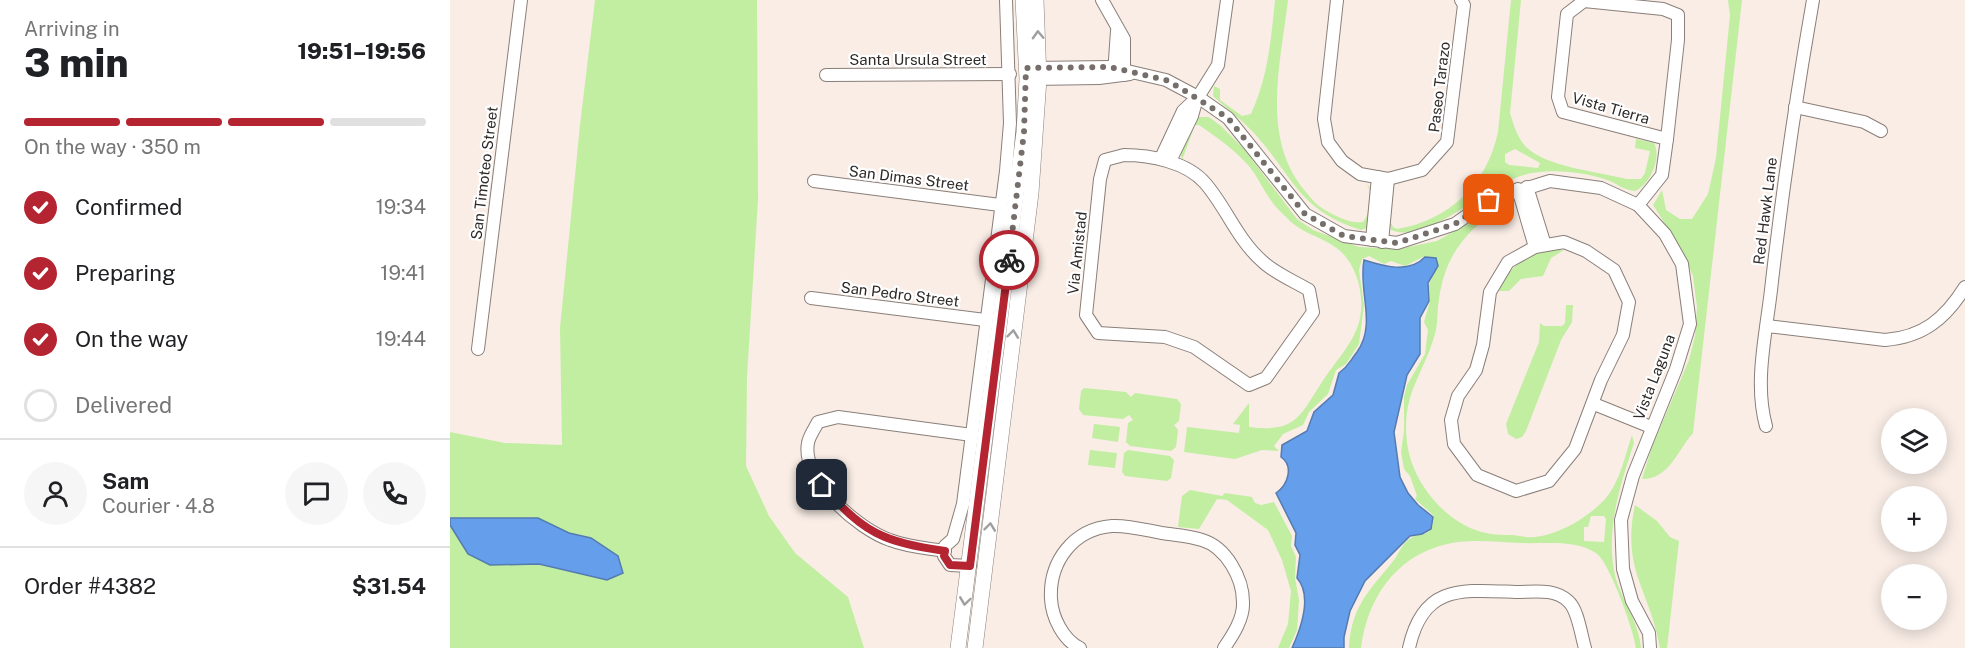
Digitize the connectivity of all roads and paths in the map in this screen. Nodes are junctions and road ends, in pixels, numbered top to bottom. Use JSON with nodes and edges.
{"nodes":[{"id":1,"x":521,"y":0,"type":"edge"},
{"id":2,"x":1006,"y":0,"type":"edge"},
{"id":3,"x":1023,"y":0,"type":"edge"},
{"id":4,"x":1036,"y":0,"type":"edge"},
{"id":5,"x":1102,"y":0,"type":"edge"},
{"id":6,"x":1227,"y":0,"type":"edge"},
{"id":7,"x":1337,"y":0,"type":"edge"},
{"id":8,"x":1461,"y":0,"type":"edge"},
{"id":9,"x":1813,"y":0,"type":"edge"},
{"id":10,"x":1033,"y":73,"type":"junction"},
{"id":11,"x":1122,"y":73,"type":"junction"},
{"id":12,"x":1010,"y":74,"type":"junction"},
{"id":13,"x":826,"y":75,"type":"dead end"},
{"id":14,"x":1197,"y":97,"type":"junction"},
{"id":15,"x":1795,"y":107,"type":"junction"},
{"id":16,"x":1881,"y":131,"type":"dead end"},
{"id":17,"x":1668,"y":139,"type":"junction"},
{"id":18,"x":1165,"y":160,"type":"junction"},
{"id":19,"x":1383,"y":178,"type":"junction"},
{"id":20,"x":814,"y":181,"type":"dead end"},
{"id":21,"x":1522,"y":188,"type":"junction"},
{"id":22,"x":1638,"y":205,"type":"junction"},
{"id":23,"x":1000,"y":206,"type":"junction"},
{"id":24,"x":1377,"y":241,"type":"junction"},
{"id":25,"x":1540,"y":246,"type":"junction"},
{"id":26,"x":1965,"y":287,"type":"edge"},
{"id":27,"x":811,"y":298,"type":"dead end"},
{"id":28,"x":986,"y":320,"type":"junction"},
{"id":29,"x":1767,"y":326,"type":"junction"},
{"id":30,"x":478,"y":349,"type":"dead end"},
{"id":31,"x":1594,"y":404,"type":"junction"},
{"id":32,"x":1651,"y":426,"type":"junction"},
{"id":33,"x":1766,"y":426,"type":"dead end"},
{"id":34,"x":972,"y":435,"type":"junction"},
{"id":35,"x":945,"y":551,"type":"junction"},
{"id":36,"x":970,"y":566,"type":"junction"},
{"id":37,"x":958,"y":648,"type":"edge"},
{"id":38,"x":975,"y":648,"type":"edge"},
{"id":39,"x":1080,"y":648,"type":"edge"},
{"id":40,"x":1224,"y":648,"type":"edge"},
{"id":41,"x":1409,"y":648,"type":"edge"},
{"id":42,"x":1585,"y":648,"type":"edge"},
{"id":43,"x":1650,"y":648,"type":"edge"}],
"edges":[{"from":1,"to":30,"type":"street","name":"San Timoteo Street"},
{"from":2,"to":12,"type":"street"},
{"from":3,"to":10,"type":"main road"},
{"from":10,"to":4,"type":"main road","one_way":true},
{"from":5,"to":11,"type":"street"},
{"from":6,"to":14,"type":"street"},
{"from":7,"to":19,"type":"street"},
{"from":8,"to":19,"type":"street","name":"Paseo Tarazo"},
{"from":9,"to":15,"type":"street","name":"Red Hawk Lane"},
{"from":10,"to":11,"type":"street","name":"Vista Laguna"},
{"from":10,"to":36,"type":"main road"},
{"from":38,"to":10,"type":"main road","one_way":true},
{"from":11,"to":14,"type":"street","name":"Vista Laguna"},
{"from":12,"to":13,"type":"street","name":"Santa Ursula Street"},
{"from":12,"to":23,"type":"street"},
{"from":14,"to":18,"type":"street"},
{"from":14,"to":24,"type":"street","name":"Vista Laguna"},
{"from":15,"to":16,"type":"street"},
{"from":15,"to":29,"type":"street","name":"Red Hawk Lane"},
{"from":17,"to":17,"type":"street","name":"Vista Tierra"},
{"from":17,"to":22,"type":"street","name":"Vista Tierra"},
{"from":18,"to":18,"type":"street","name":"Via Amistad"},
{"from":19,"to":24,"type":"street"},
{"from":20,"to":23,"type":"street","name":"San Dimas Street"},
{"from":21,"to":22,"type":"street","name":"Vista Laguna"},
{"from":21,"to":24,"type":"street","name":"Vista Laguna"},
{"from":21,"to":25,"type":"street"},
{"from":22,"to":32,"type":"street","name":"Vista Laguna"},
{"from":23,"to":28,"type":"street"},
{"from":25,"to":31,"type":"street"},
{"from":25,"to":31,"type":"street"},
{"from":26,"to":29,"type":"street"},
{"from":27,"to":28,"type":"street","name":"San Pedro Street"},
{"from":28,"to":34,"type":"street"},
{"from":29,"to":33,"type":"street","name":"Red Hawk Lane"},
{"from":31,"to":32,"type":"street"},
{"from":32,"to":43,"type":"street","name":"Vista Laguna"},
{"from":34,"to":35,"type":"street"},
{"from":34,"to":35,"type":"street"},
{"from":35,"to":36,"type":"street"},
{"from":36,"to":37,"type":"main road","one_way":true},
{"from":39,"to":40,"type":"street"},
{"from":41,"to":42,"type":"street"}]}
